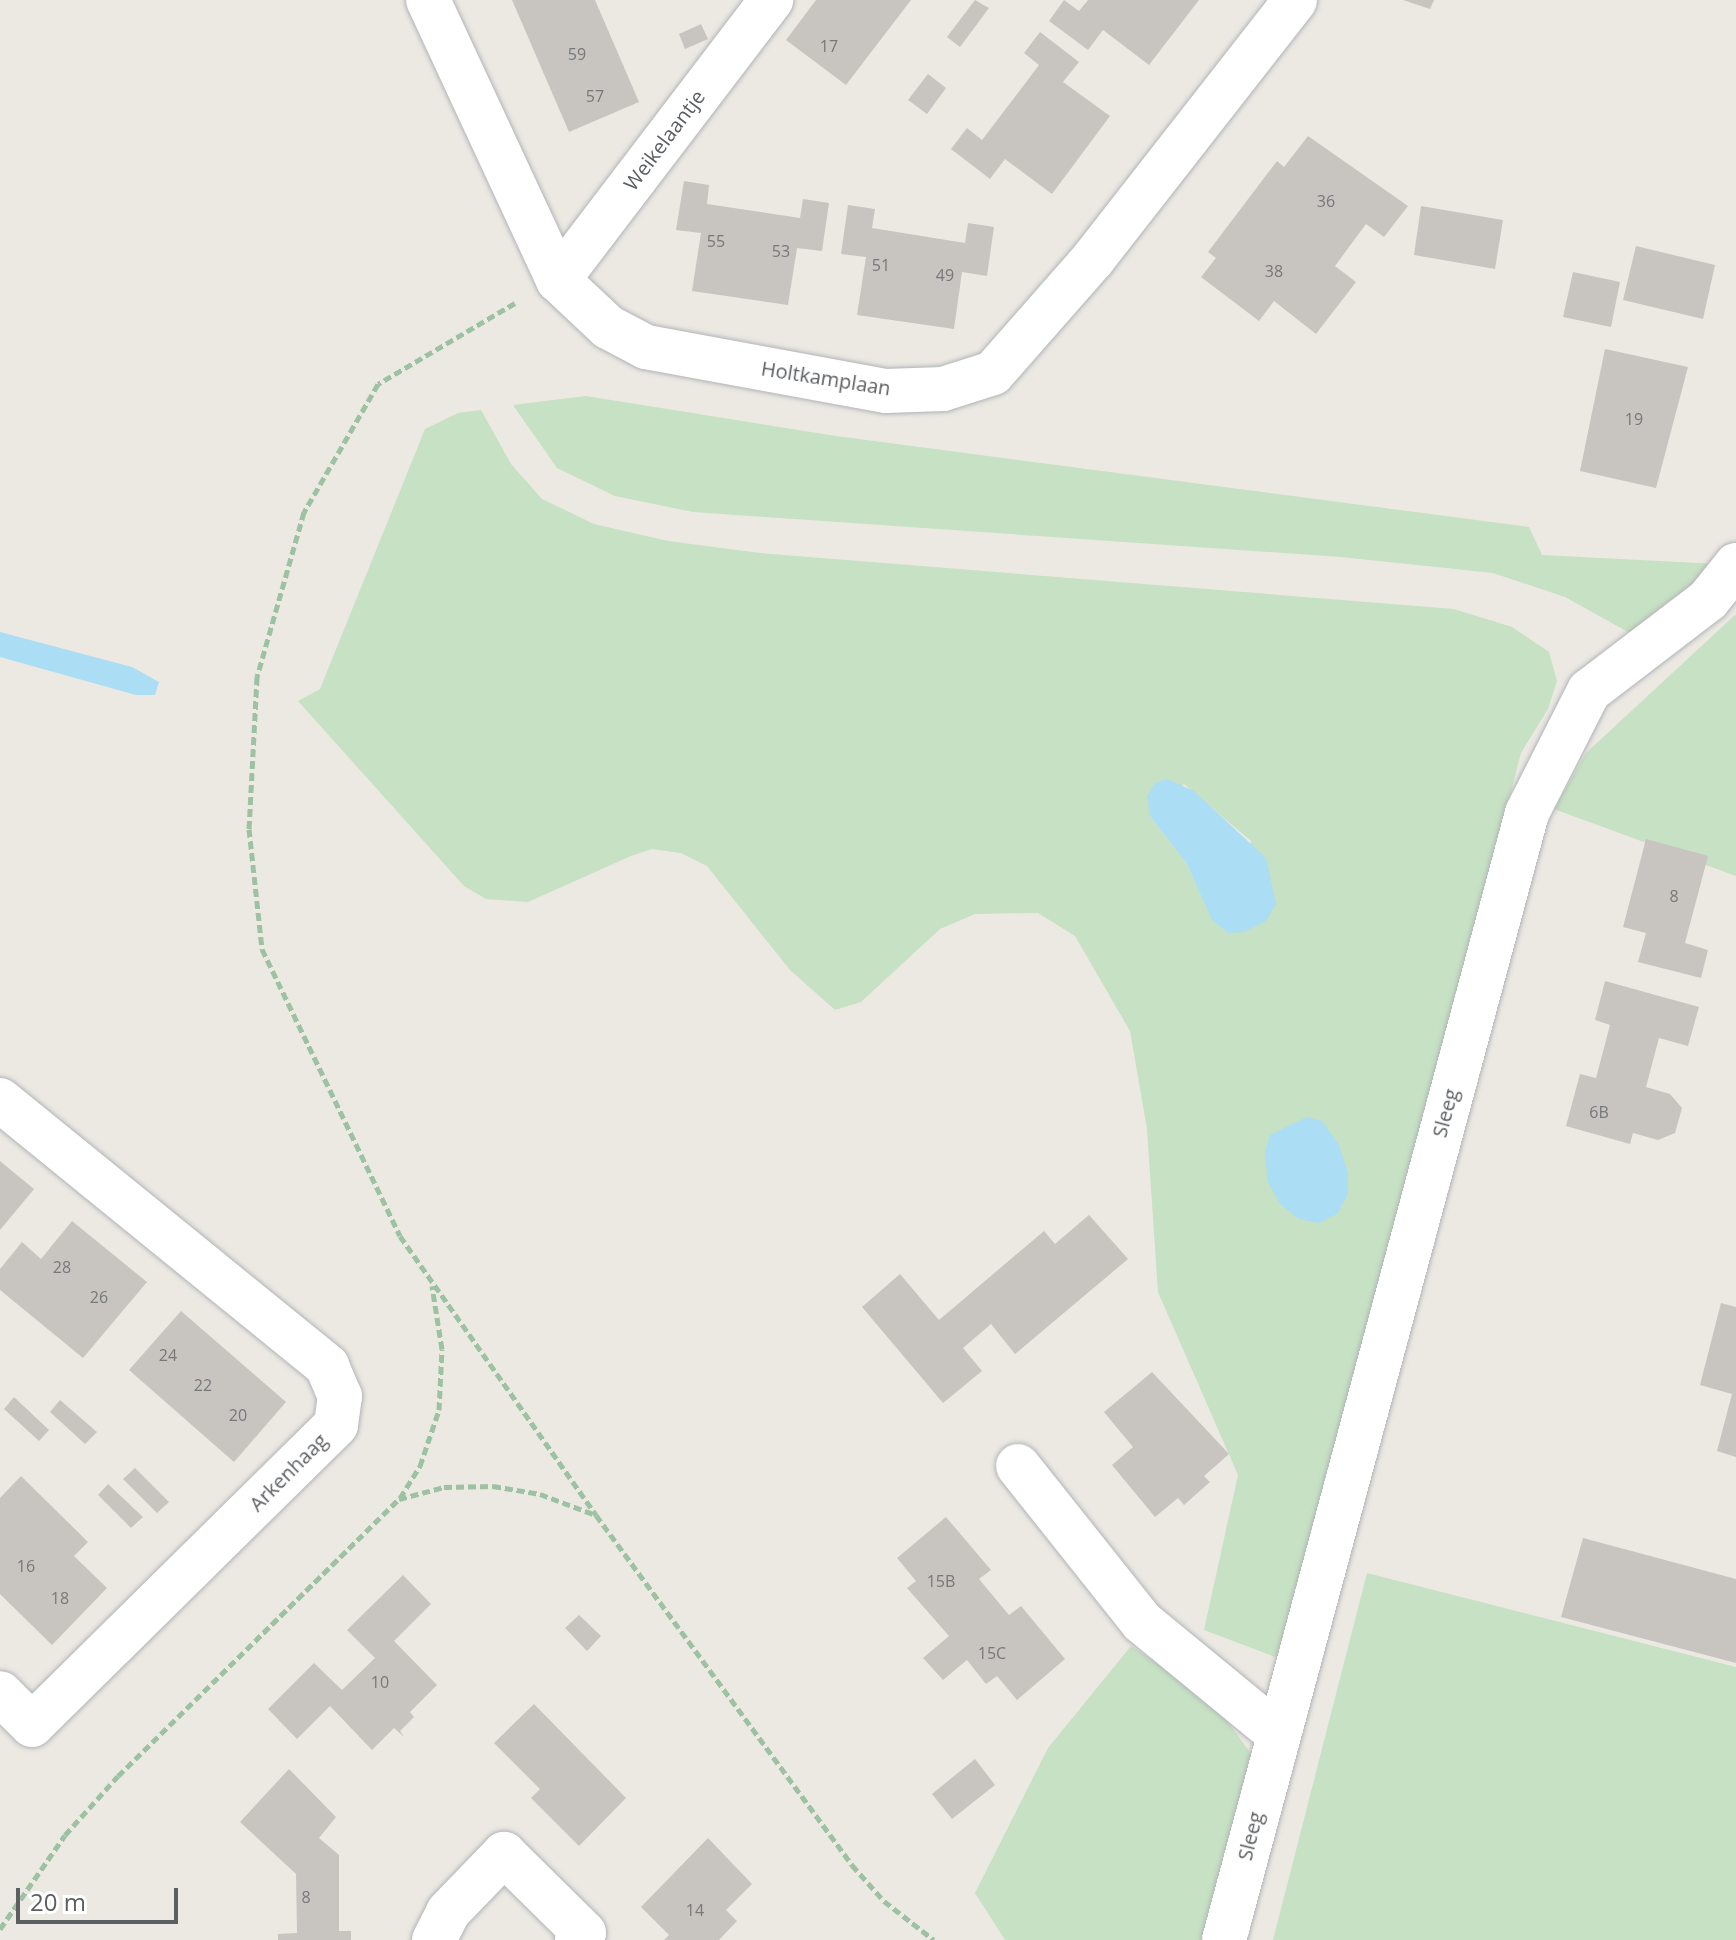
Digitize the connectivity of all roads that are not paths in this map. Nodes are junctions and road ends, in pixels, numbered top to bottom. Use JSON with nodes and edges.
{"nodes":[{"id":1,"x":428,"y":0,"type":"edge"},
{"id":2,"x":771,"y":0,"type":"edge"},
{"id":3,"x":1295,"y":0,"type":"edge"},
{"id":4,"x":558,"y":280,"type":"junction"},
{"id":5,"x":1736,"y":565,"type":"edge"},
{"id":6,"x":0,"y":1100,"type":"edge"},
{"id":7,"x":1018,"y":1466,"type":"dead end"},
{"id":8,"x":0,"y":1693,"type":"edge"},
{"id":9,"x":1276,"y":1732,"type":"junction"},
{"id":10,"x":434,"y":1940,"type":"edge"},
{"id":11,"x":577,"y":1940,"type":"edge"},
{"id":12,"x":1224,"y":1940,"type":"edge"}],
"edges":[{"from":1,"to":4,"type":"street","name":"Holtkamplaan"},
{"from":2,"to":4,"type":"street","name":"Weikelaantje"},
{"from":3,"to":4,"type":"street","name":"Holtkamplaan"},
{"from":5,"to":9,"type":"street","name":"Sleeg"},
{"from":6,"to":8,"type":"street","name":"Arkenhaag"},
{"from":7,"to":9,"type":"street"},
{"from":9,"to":12,"type":"street","name":"Sleeg"},
{"from":10,"to":11,"type":"street"}]}
